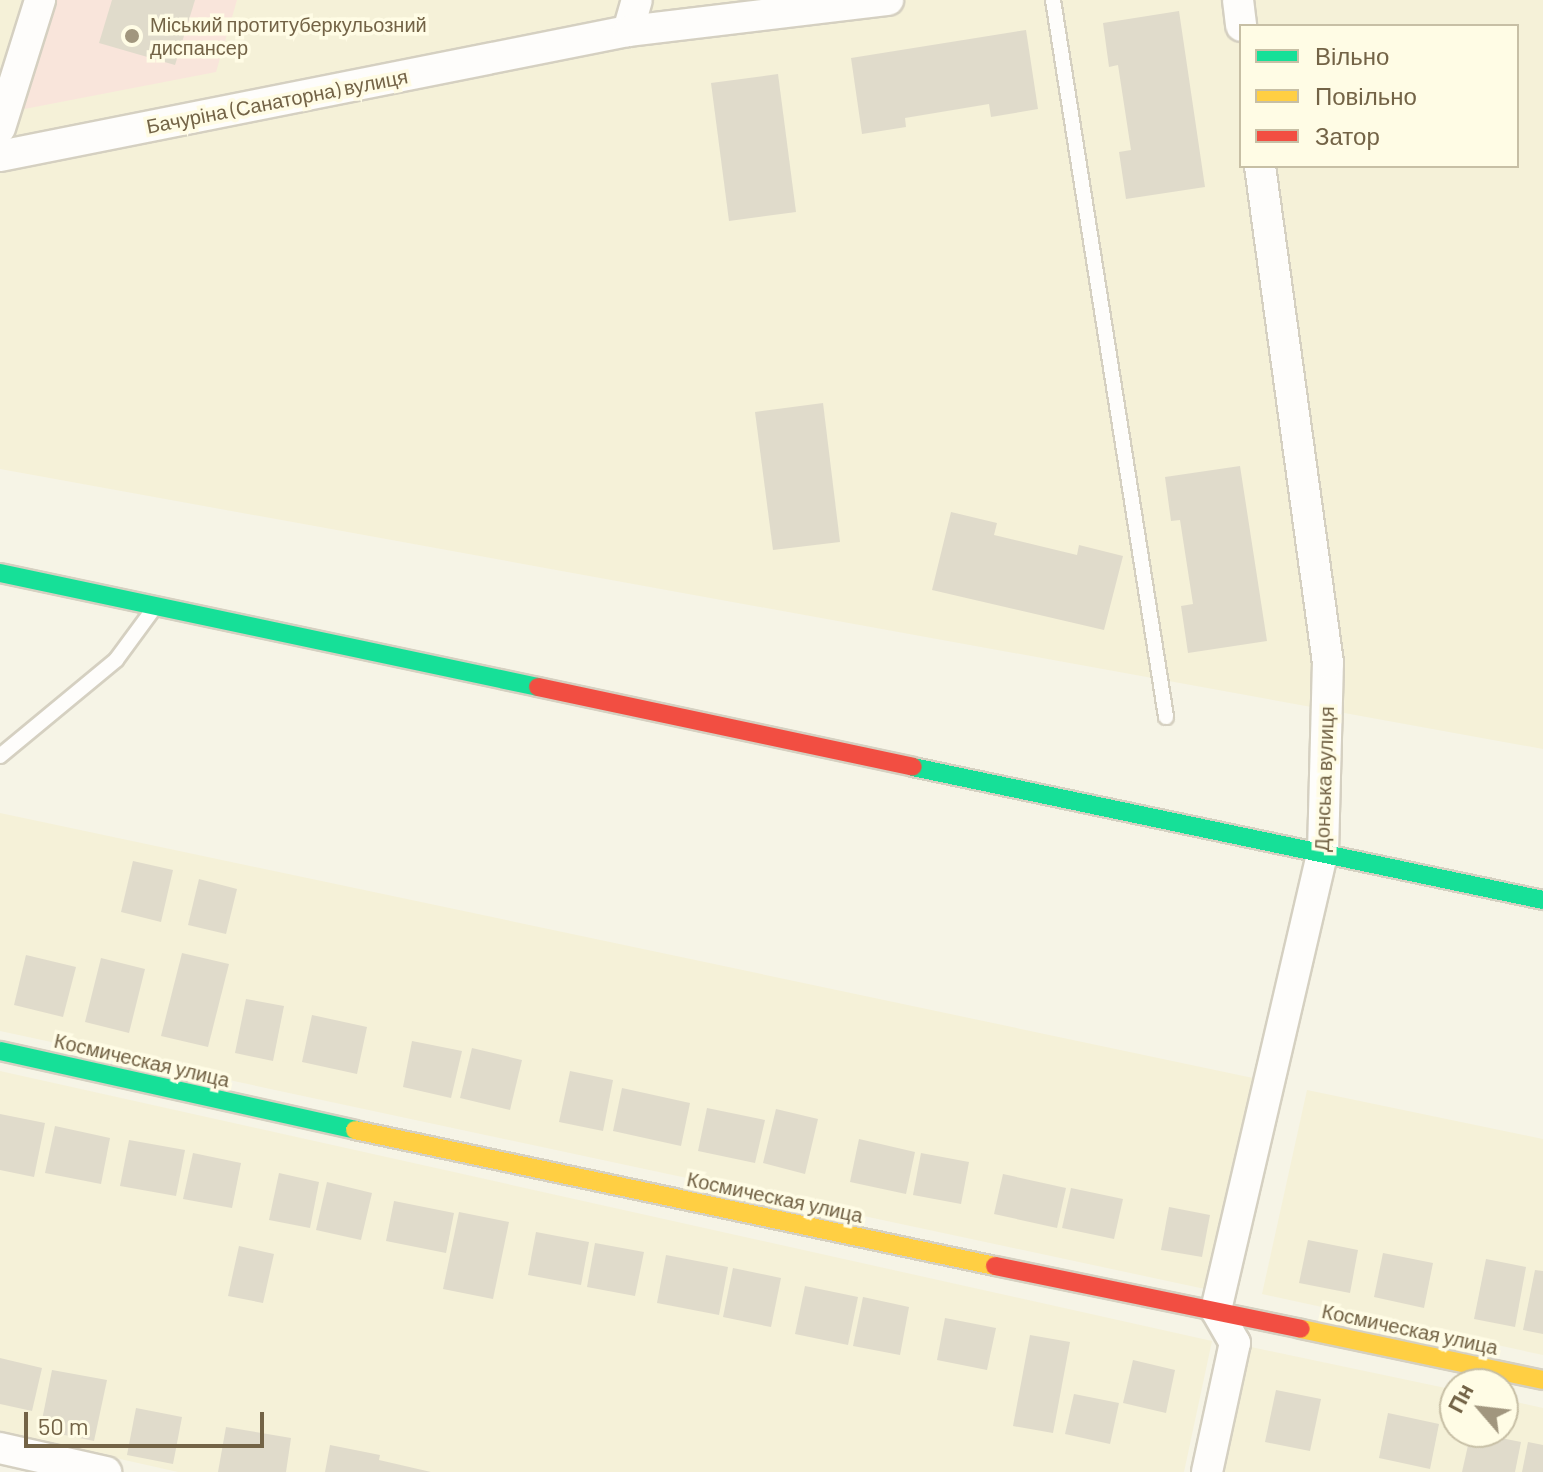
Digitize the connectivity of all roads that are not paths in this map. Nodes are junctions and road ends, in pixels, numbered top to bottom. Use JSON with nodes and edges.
{"nodes":[{"id":1,"x":40,"y":0,"type":"edge"},
{"id":2,"x":637,"y":0,"type":"edge"},
{"id":3,"x":888,"y":0,"type":"edge"},
{"id":4,"x":1053,"y":0,"type":"edge"},
{"id":5,"x":1238,"y":0,"type":"edge"},
{"id":6,"x":1241,"y":24,"type":"edge"},
{"id":7,"x":628,"y":31,"type":"junction"},
{"id":8,"x":0,"y":128,"type":"edge"},
{"id":9,"x":0,"y":156,"type":"edge"},
{"id":10,"x":1260,"y":168,"type":"edge"},
{"id":11,"x":0,"y":573,"type":"edge"},
{"id":12,"x":156,"y":607,"type":"junction"},
{"id":13,"x":1166,"y":717,"type":"dead end"},
{"id":14,"x":0,"y":756,"type":"edge"},
{"id":15,"x":1323,"y":852,"type":"junction"},
{"id":16,"x":1543,"y":900,"type":"edge"},
{"id":17,"x":0,"y":1051,"type":"edge"},
{"id":18,"x":1216,"y":1310,"type":"junction"},
{"id":19,"x":1543,"y":1380,"type":"edge"},
{"id":20,"x":0,"y":1448,"type":"edge"},
{"id":21,"x":106,"y":1472,"type":"edge"},
{"id":22,"x":1207,"y":1472,"type":"edge"}],
"edges":[{"from":1,"to":8,"type":"street"},
{"from":2,"to":7,"type":"street"},
{"from":3,"to":7,"type":"street","name":"Бачуріна (Санаторна) вулиця"},
{"from":4,"to":13,"type":"lane"},
{"from":5,"to":6,"type":"street"},
{"from":7,"to":9,"type":"street","name":"Бачуріна (Санаторна) вулиця"},
{"from":10,"to":15,"type":"street","name":"Донська вулиця"},
{"from":11,"to":12,"type":"street"},
{"from":12,"to":14,"type":"lane"},
{"from":12,"to":15,"type":"street"},
{"from":15,"to":16,"type":"street"},
{"from":15,"to":18,"type":"street","name":"Донська вулиця"},
{"from":17,"to":18,"type":"street","name":"Космическая улица"},
{"from":18,"to":19,"type":"street","name":"Космическая улица"},
{"from":18,"to":22,"type":"street"},
{"from":20,"to":21,"type":"street"}]}
